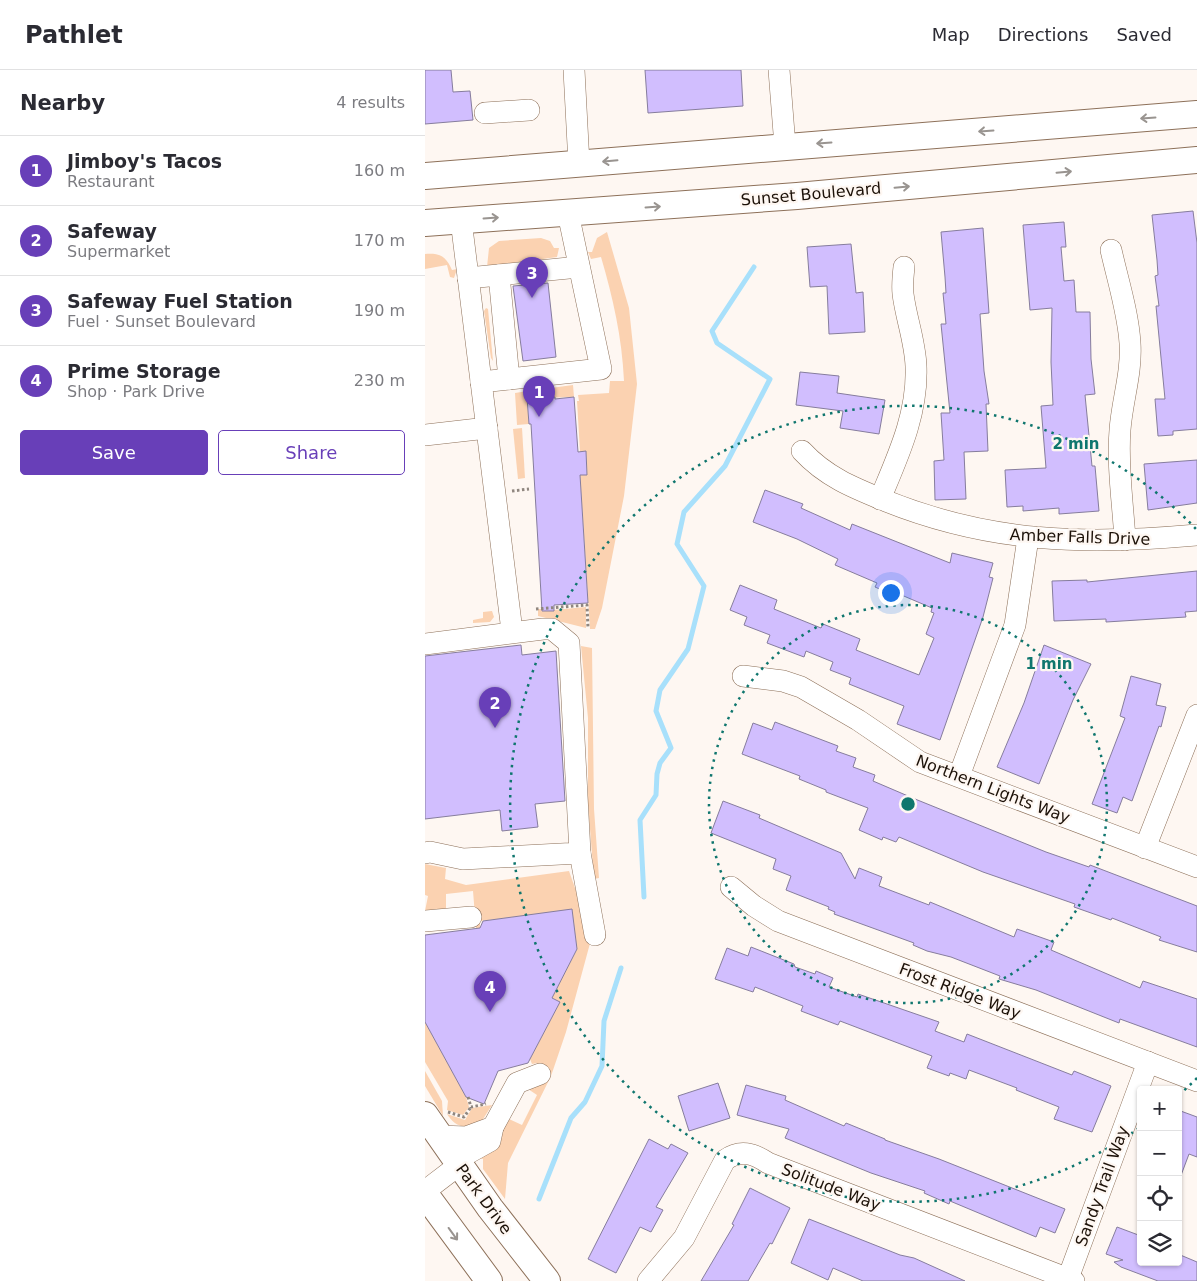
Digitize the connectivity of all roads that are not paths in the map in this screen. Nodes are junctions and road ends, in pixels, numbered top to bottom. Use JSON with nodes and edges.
{"nodes":[{"id":1,"x":574,"y":70,"type":"edge"},
{"id":2,"x":779,"y":70,"type":"edge"},
{"id":3,"x":529,"y":110,"type":"dead end"},
{"id":4,"x":485,"y":113,"type":"dead end"},
{"id":5,"x":1197,"y":114,"type":"edge"},
{"id":6,"x":785,"y":146,"type":"junction"},
{"id":7,"x":1197,"y":160,"type":"edge"},
{"id":8,"x":579,"y":164,"type":"junction"},
{"id":9,"x":425,"y":176,"type":"edge"},
{"id":10,"x":568,"y":213,"type":"junction"},
{"id":11,"x":461,"y":220,"type":"junction"},
{"id":12,"x":425,"y":223,"type":"edge"},
{"id":13,"x":1111,"y":250,"type":"dead end"},
{"id":14,"x":579,"y":267,"type":"junction"},
{"id":15,"x":904,"y":267,"type":"dead end"},
{"id":16,"x":499,"y":275,"type":"junction"},
{"id":17,"x":468,"y":278,"type":"junction"},
{"id":18,"x":509,"y":379,"type":"junction"},
{"id":19,"x":481,"y":382,"type":"junction"},
{"id":20,"x":487,"y":428,"type":"junction"},
{"id":21,"x":425,"y":435,"type":"edge"},
{"id":22,"x":802,"y":451,"type":"dead end"},
{"id":23,"x":880,"y":499,"type":"junction"},
{"id":24,"x":1197,"y":535,"type":"edge"},
{"id":25,"x":1028,"y":538,"type":"junction"},
{"id":26,"x":1125,"y":540,"type":"junction"},
{"id":27,"x":512,"y":631,"type":"junction"},
{"id":28,"x":425,"y":644,"type":"edge"},
{"id":29,"x":743,"y":676,"type":"dead end"},
{"id":30,"x":1197,"y":715,"type":"edge"},
{"id":31,"x":959,"y":776,"type":"junction"},
{"id":32,"x":1145,"y":848,"type":"junction"},
{"id":33,"x":425,"y":853,"type":"edge"},
{"id":34,"x":580,"y":853,"type":"junction"},
{"id":35,"x":1197,"y":867,"type":"edge"},
{"id":36,"x":731,"y":888,"type":"dead end"},
{"id":37,"x":471,"y":917,"type":"dead end"},
{"id":38,"x":425,"y":921,"type":"edge"},
{"id":39,"x":595,"y":935,"type":"dead end"},
{"id":40,"x":1148,"y":1062,"type":"junction"},
{"id":41,"x":540,"y":1074,"type":"dead end"},
{"id":42,"x":1197,"y":1081,"type":"edge"},
{"id":43,"x":436,"y":1121,"type":"edge"},
{"id":44,"x":493,"y":1127,"type":"junction"},
{"id":45,"x":457,"y":1162,"type":"junction"},
{"id":46,"x":425,"y":1192,"type":"edge"},
{"id":47,"x":1069,"y":1280,"type":"edge"},
{"id":48,"x":489,"y":1281,"type":"edge"},
{"id":49,"x":547,"y":1281,"type":"edge"},
{"id":50,"x":648,"y":1281,"type":"edge"}],
"edges":[{"from":1,"to":8,"type":"street"},
{"from":2,"to":6,"type":"street"},
{"from":3,"to":4,"type":"street"},
{"from":5,"to":6,"type":"main road","one_way":true},
{"from":6,"to":8,"type":"main road","one_way":true},
{"from":10,"to":7,"type":"main road","name":"Sunset Boulevard","one_way":true},
{"from":8,"to":9,"type":"main road"},
{"from":11,"to":10,"type":"main road","name":"Sunset Boulevard","one_way":true},
{"from":10,"to":14,"type":"street"},
{"from":11,"to":12,"type":"main road","name":"Sunset Boulevard"},
{"from":11,"to":17,"type":"street"},
{"from":13,"to":26,"type":"street"},
{"from":14,"to":16,"type":"street"},
{"from":14,"to":18,"type":"street"},
{"from":15,"to":23,"type":"street"},
{"from":16,"to":17,"type":"street"},
{"from":16,"to":18,"type":"street"},
{"from":17,"to":19,"type":"street"},
{"from":18,"to":19,"type":"street"},
{"from":19,"to":20,"type":"street"},
{"from":20,"to":21,"type":"street"},
{"from":20,"to":27,"type":"street"},
{"from":22,"to":23,"type":"street","name":"Amber Falls Drive"},
{"from":23,"to":25,"type":"street","name":"Amber Falls Drive"},
{"from":24,"to":26,"type":"street","name":"Amber Falls Drive"},
{"from":25,"to":26,"type":"street","name":"Amber Falls Drive"},
{"from":25,"to":31,"type":"street"},
{"from":27,"to":28,"type":"street"},
{"from":27,"to":34,"type":"street"},
{"from":29,"to":31,"type":"street","name":"Northern Lights Way"},
{"from":30,"to":32,"type":"street"},
{"from":31,"to":32,"type":"street","name":"Northern Lights Way"},
{"from":32,"to":35,"type":"street","name":"Northern Lights Way"},
{"from":33,"to":34,"type":"street"},
{"from":34,"to":39,"type":"street"},
{"from":36,"to":40,"type":"street","name":"Frost Ridge Way"},
{"from":37,"to":38,"type":"street"},
{"from":40,"to":42,"type":"street","name":"Frost Ridge Way"},
{"from":40,"to":47,"type":"street","name":"Sandy Trail Way"},
{"from":41,"to":44,"type":"street"},
{"from":43,"to":44,"type":"street"},
{"from":43,"to":45,"type":"main road","name":"Park Drive"},
{"from":44,"to":45,"type":"street"},
{"from":45,"to":46,"type":"street"},
{"from":45,"to":49,"type":"main road","name":"Park Drive"},
{"from":46,"to":48,"type":"main road","one_way":true},
{"from":47,"to":50,"type":"street","name":"Solitude Way"}]}
